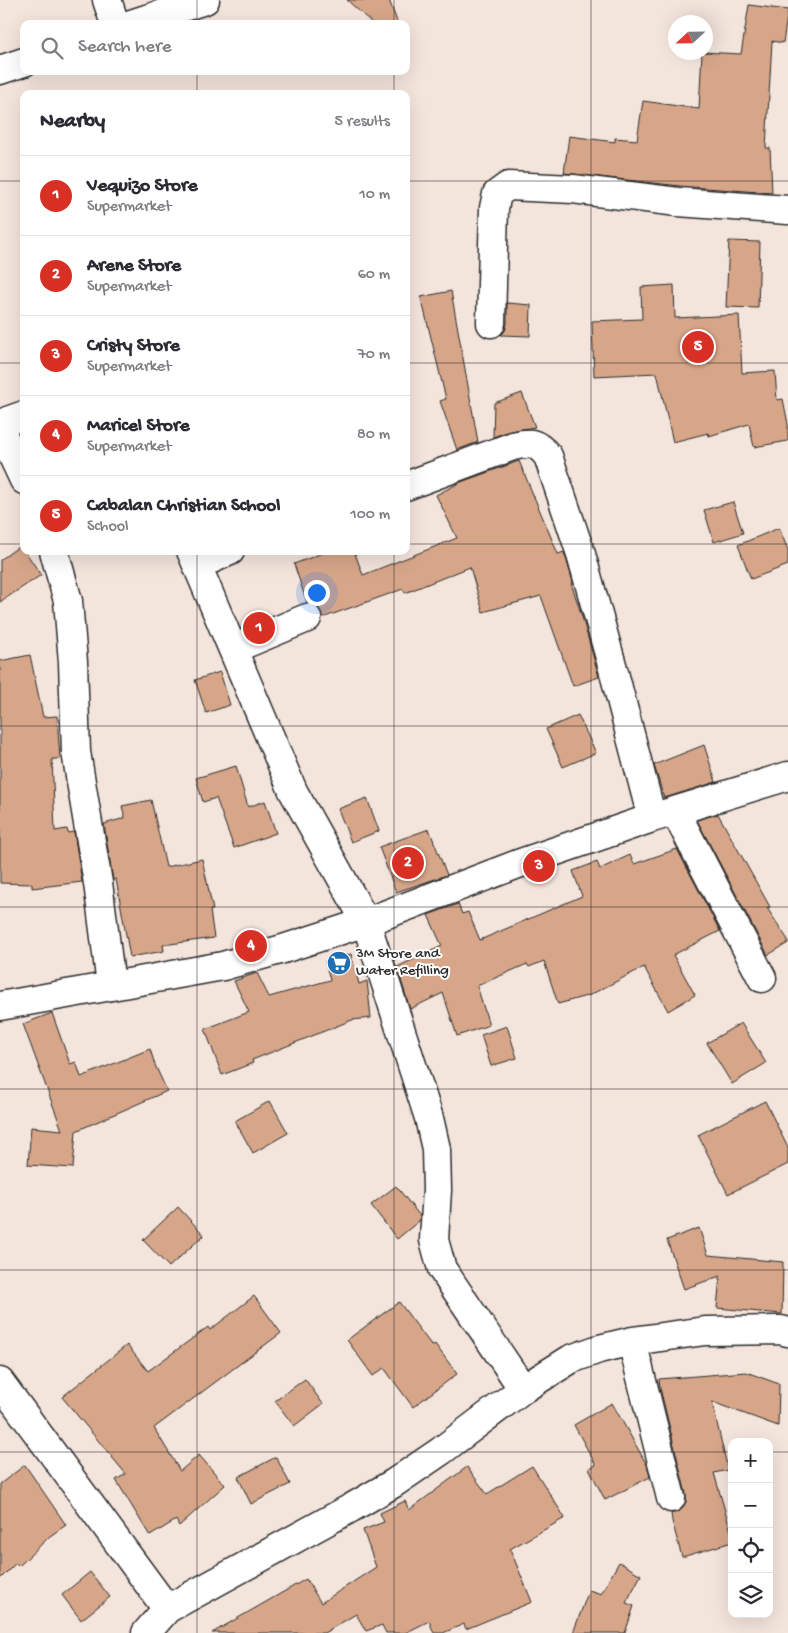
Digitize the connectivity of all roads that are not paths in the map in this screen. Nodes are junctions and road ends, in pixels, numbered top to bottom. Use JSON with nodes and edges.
{"nodes":[{"id":1,"x":106,"y":0,"type":"edge"},
{"id":2,"x":205,"y":0,"type":"edge"},
{"id":3,"x":114,"y":20,"type":"edge"},
{"id":4,"x":143,"y":20,"type":"edge"},
{"id":5,"x":20,"y":63,"type":"edge"},
{"id":6,"x":0,"y":70,"type":"edge"},
{"id":7,"x":788,"y":210,"type":"edge"},
{"id":8,"x":491,"y":323,"type":"dead end"},
{"id":9,"x":20,"y":416,"type":"edge"},
{"id":10,"x":20,"y":471,"type":"edge"},
{"id":11,"x":410,"y":485,"type":"edge"},
{"id":12,"x":55,"y":555,"type":"edge"},
{"id":13,"x":209,"y":555,"type":"edge"},
{"id":14,"x":194,"y":558,"type":"edge"},
{"id":15,"x":307,"y":618,"type":"dead end"},
{"id":16,"x":233,"y":649,"type":"junction"},
{"id":17,"x":788,"y":776,"type":"edge"},
{"id":18,"x":663,"y":814,"type":"junction"},
{"id":19,"x":366,"y":922,"type":"junction"},
{"id":20,"x":762,"y":978,"type":"dead end"},
{"id":21,"x":111,"y":985,"type":"junction"},
{"id":22,"x":0,"y":1006,"type":"edge"},
{"id":23,"x":788,"y":1332,"type":"edge"},
{"id":24,"x":632,"y":1340,"type":"junction"},
{"id":25,"x":0,"y":1382,"type":"edge"},
{"id":26,"x":523,"y":1389,"type":"junction"},
{"id":27,"x":671,"y":1498,"type":"dead end"},
{"id":28,"x":167,"y":1609,"type":"junction"},
{"id":29,"x":146,"y":1633,"type":"edge"}],
"edges":[{"from":1,"to":3,"type":"street"},
{"from":2,"to":4,"type":"street"},
{"from":5,"to":6,"type":"street"},
{"from":7,"to":8,"type":"street"},
{"from":9,"to":10,"type":"street"},
{"from":11,"to":18,"type":"street"},
{"from":12,"to":21,"type":"street"},
{"from":13,"to":14,"type":"street"},
{"from":14,"to":16,"type":"street"},
{"from":15,"to":16,"type":"street"},
{"from":16,"to":19,"type":"street"},
{"from":17,"to":18,"type":"street"},
{"from":18,"to":19,"type":"street"},
{"from":18,"to":20,"type":"street"},
{"from":19,"to":21,"type":"street"},
{"from":19,"to":26,"type":"street"},
{"from":21,"to":22,"type":"street"},
{"from":23,"to":24,"type":"street"},
{"from":24,"to":26,"type":"street"},
{"from":24,"to":27,"type":"street"},
{"from":25,"to":28,"type":"street"},
{"from":26,"to":28,"type":"street"},
{"from":28,"to":29,"type":"street"}]}
